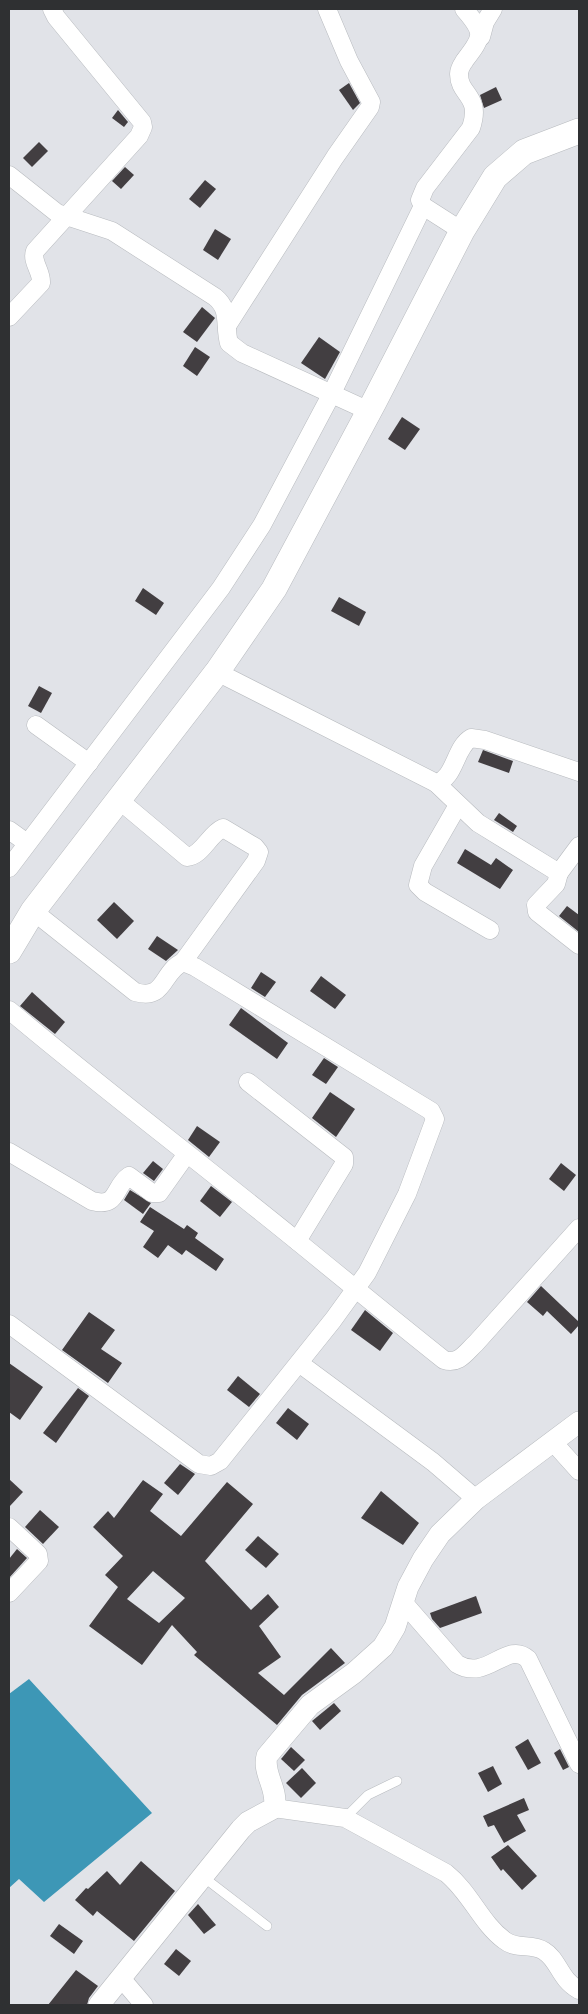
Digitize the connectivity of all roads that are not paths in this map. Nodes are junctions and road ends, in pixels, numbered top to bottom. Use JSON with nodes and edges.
{"nodes":[{"id":1,"x":52,"y":9,"type":"edge"},
{"id":2,"x":327,"y":9,"type":"edge"},
{"id":3,"x":464,"y":9,"type":"edge"},
{"id":4,"x":493,"y":9,"type":"edge"},
{"id":5,"x":481,"y":36,"type":"junction"},
{"id":6,"x":579,"y":131,"type":"edge"},
{"id":7,"x":9,"y":175,"type":"edge"},
{"id":8,"x":67,"y":216,"type":"junction"},
{"id":9,"x":441,"y":218,"type":"junction"},
{"id":10,"x":9,"y":317,"type":"edge"},
{"id":11,"x":227,"y":326,"type":"junction"},
{"id":12,"x":347,"y":402,"type":"junction"},
{"id":13,"x":217,"y":672,"type":"junction"},
{"id":14,"x":36,"y":725,"type":"dead end"},
{"id":15,"x":89,"y":764,"type":"junction"},
{"id":16,"x":579,"y":772,"type":"edge"},
{"id":17,"x":436,"y":783,"type":"junction"},
{"id":18,"x":119,"y":800,"type":"junction"},
{"id":19,"x":458,"y":805,"type":"junction"},
{"id":20,"x":9,"y":830,"type":"edge"},
{"id":21,"x":27,"y":844,"type":"junction"},
{"id":22,"x":579,"y":846,"type":"edge"},
{"id":23,"x":9,"y":868,"type":"edge"},
{"id":24,"x":559,"y":873,"type":"junction"},
{"id":25,"x":33,"y":911,"type":"junction"},
{"id":26,"x":490,"y":930,"type":"dead end"},
{"id":27,"x":579,"y":945,"type":"edge"},
{"id":28,"x":9,"y":951,"type":"edge"},
{"id":29,"x":183,"y":962,"type":"junction"},
{"id":30,"x":9,"y":1010,"type":"edge"},
{"id":31,"x":248,"y":1082,"type":"dead end"},
{"id":32,"x":9,"y":1152,"type":"edge"},
{"id":33,"x":186,"y":1155,"type":"junction"},
{"id":34,"x":579,"y":1228,"type":"edge"},
{"id":35,"x":297,"y":1241,"type":"junction"},
{"id":36,"x":355,"y":1290,"type":"junction"},
{"id":37,"x":9,"y":1324,"type":"edge"},
{"id":38,"x":300,"y":1363,"type":"junction"},
{"id":39,"x":579,"y":1422,"type":"edge"},
{"id":40,"x":552,"y":1442,"type":"junction"},
{"id":41,"x":579,"y":1471,"type":"edge"},
{"id":42,"x":476,"y":1499,"type":"junction"},
{"id":43,"x":9,"y":1527,"type":"edge"},
{"id":44,"x":9,"y":1592,"type":"edge"},
{"id":45,"x":403,"y":1602,"type":"junction"},
{"id":46,"x":579,"y":1764,"type":"edge"},
{"id":47,"x":397,"y":1781,"type":"dead end"},
{"id":48,"x":274,"y":1808,"type":"junction"},
{"id":49,"x":345,"y":1818,"type":"junction"},
{"id":50,"x":202,"y":1876,"type":"junction"},
{"id":51,"x":268,"y":1926,"type":"dead end"},
{"id":52,"x":121,"y":1978,"type":"junction"},
{"id":53,"x":579,"y":1990,"type":"edge"},
{"id":54,"x":99,"y":2005,"type":"edge"},
{"id":55,"x":144,"y":2005,"type":"edge"}],
"edges":[{"from":1,"to":8,"type":"street"},
{"from":2,"to":11,"type":"street"},
{"from":3,"to":5,"type":"street"},
{"from":4,"to":5,"type":"street"},
{"from":5,"to":9,"type":"street"},
{"from":6,"to":9,"type":"main road"},
{"from":7,"to":8,"type":"street"},
{"from":8,"to":10,"type":"street"},
{"from":8,"to":11,"type":"street"},
{"from":9,"to":12,"type":"main road"},
{"from":9,"to":12,"type":"street"},
{"from":11,"to":12,"type":"street"},
{"from":12,"to":13,"type":"main road"},
{"from":12,"to":15,"type":"street"},
{"from":13,"to":17,"type":"street"},
{"from":13,"to":18,"type":"main road"},
{"from":14,"to":15,"type":"street"},
{"from":15,"to":21,"type":"street"},
{"from":16,"to":17,"type":"street"},
{"from":17,"to":19,"type":"street"},
{"from":18,"to":25,"type":"main road"},
{"from":18,"to":29,"type":"street"},
{"from":19,"to":24,"type":"street"},
{"from":19,"to":26,"type":"street"},
{"from":20,"to":21,"type":"street"},
{"from":21,"to":23,"type":"street"},
{"from":22,"to":24,"type":"street"},
{"from":24,"to":27,"type":"street"},
{"from":25,"to":28,"type":"main road"},
{"from":25,"to":29,"type":"street"},
{"from":29,"to":36,"type":"street"},
{"from":30,"to":33,"type":"street"},
{"from":31,"to":35,"type":"street"},
{"from":32,"to":33,"type":"street"},
{"from":33,"to":35,"type":"street"},
{"from":34,"to":36,"type":"street"},
{"from":35,"to":36,"type":"street"},
{"from":36,"to":38,"type":"street"},
{"from":37,"to":38,"type":"street"},
{"from":38,"to":42,"type":"street"},
{"from":39,"to":40,"type":"street"},
{"from":40,"to":41,"type":"street"},
{"from":40,"to":42,"type":"street"},
{"from":42,"to":45,"type":"street"},
{"from":43,"to":44,"type":"street"},
{"from":45,"to":46,"type":"street"},
{"from":45,"to":48,"type":"street"},
{"from":47,"to":49,"type":"lane"},
{"from":48,"to":49,"type":"street"},
{"from":48,"to":50,"type":"street"},
{"from":49,"to":53,"type":"street"},
{"from":50,"to":51,"type":"lane"},
{"from":50,"to":52,"type":"street"},
{"from":52,"to":54,"type":"street"},
{"from":52,"to":55,"type":"street"}]}
